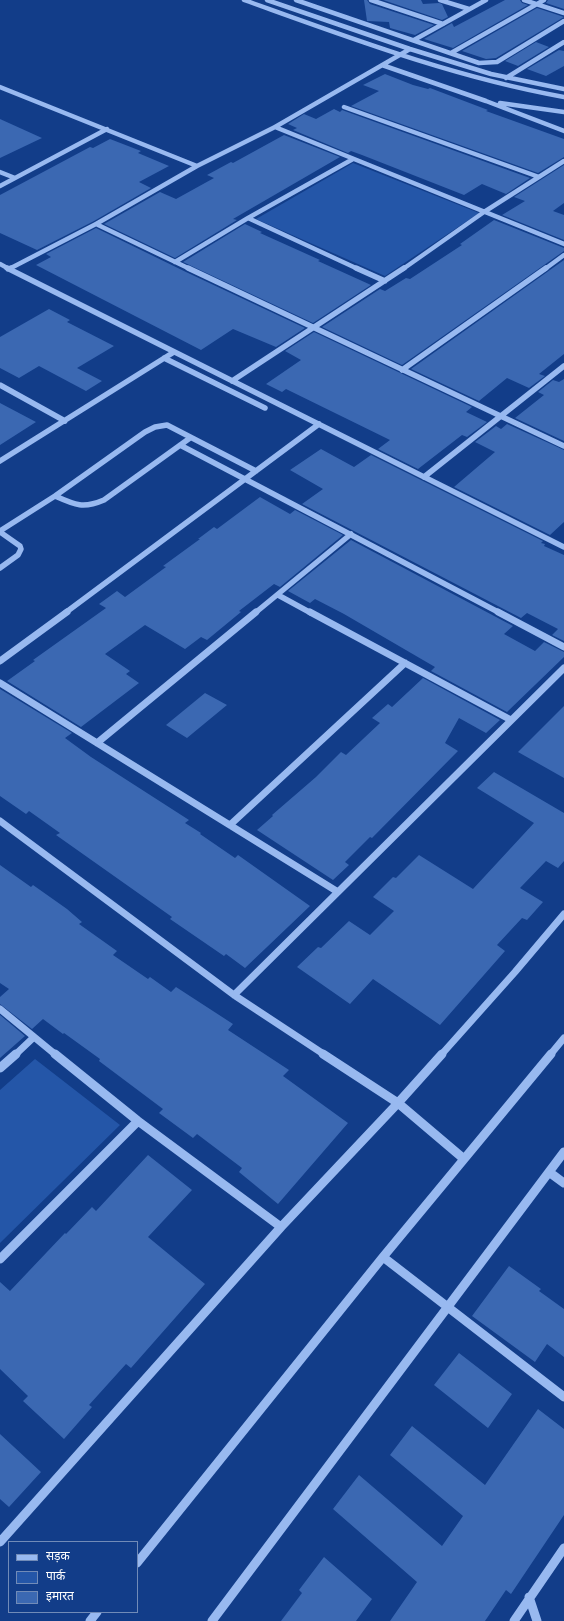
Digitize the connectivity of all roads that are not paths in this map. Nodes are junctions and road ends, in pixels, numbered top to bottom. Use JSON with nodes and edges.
{"nodes":[{"id":1,"x":244,"y":0,"type":"edge"},
{"id":2,"x":267,"y":0,"type":"edge"},
{"id":3,"x":296,"y":0,"type":"edge"},
{"id":4,"x":371,"y":0,"type":"edge"},
{"id":5,"x":440,"y":0,"type":"edge"},
{"id":6,"x":486,"y":0,"type":"edge"},
{"id":7,"x":524,"y":0,"type":"edge"},
{"id":8,"x":544,"y":0,"type":"edge"},
{"id":9,"x":537,"y":4,"type":"junction"},
{"id":10,"x":469,"y":9,"type":"junction"},
{"id":11,"x":564,"y":13,"type":"edge"},
{"id":12,"x":564,"y":21,"type":"edge"},
{"id":13,"x":443,"y":24,"type":"junction"},
{"id":14,"x":414,"y":40,"type":"junction"},
{"id":15,"x":564,"y":42,"type":"edge"},
{"id":16,"x":410,"y":49,"type":"junction"},
{"id":17,"x":451,"y":53,"type":"junction"},
{"id":18,"x":400,"y":55,"type":"junction"},
{"id":19,"x":382,"y":65,"type":"junction"},
{"id":20,"x":508,"y":77,"type":"junction"},
{"id":21,"x":497,"y":84,"type":"junction"},
{"id":22,"x":0,"y":86,"type":"edge"},
{"id":23,"x":564,"y":88,"type":"edge"},
{"id":24,"x":564,"y":97,"type":"edge"},
{"id":25,"x":486,"y":101,"type":"junction"},
{"id":26,"x":344,"y":107,"type":"dead end"},
{"id":27,"x":564,"y":112,"type":"edge"},
{"id":28,"x":275,"y":127,"type":"junction"},
{"id":29,"x":107,"y":129,"type":"junction"},
{"id":30,"x":564,"y":131,"type":"edge"},
{"id":31,"x":353,"y":159,"type":"junction"},
{"id":32,"x":564,"y":161,"type":"edge"},
{"id":33,"x":197,"y":166,"type":"junction"},
{"id":34,"x":0,"y":172,"type":"edge"},
{"id":35,"x":539,"y":177,"type":"junction"},
{"id":36,"x":15,"y":178,"type":"junction"},
{"id":37,"x":0,"y":186,"type":"edge"},
{"id":38,"x":484,"y":212,"type":"junction"},
{"id":39,"x":248,"y":218,"type":"junction"},
{"id":40,"x":96,"y":224,"type":"junction"},
{"id":41,"x":564,"y":244,"type":"edge"},
{"id":42,"x":564,"y":255,"type":"edge"},
{"id":43,"x":174,"y":262,"type":"junction"},
{"id":44,"x":0,"y":264,"type":"edge"},
{"id":45,"x":8,"y":269,"type":"junction"},
{"id":46,"x":385,"y":281,"type":"junction"},
{"id":47,"x":314,"y":328,"type":"junction"},
{"id":48,"x":174,"y":352,"type":"junction"},
{"id":49,"x":164,"y":358,"type":"junction"},
{"id":50,"x":563,"y":369,"type":"edge"},
{"id":51,"x":402,"y":370,"type":"junction"},
{"id":52,"x":232,"y":381,"type":"junction"},
{"id":53,"x":0,"y":385,"type":"edge"},
{"id":54,"x":265,"y":408,"type":"dead end"},
{"id":55,"x":500,"y":416,"type":"junction"},
{"id":56,"x":65,"y":421,"type":"junction"},
{"id":57,"x":319,"y":424,"type":"junction"},
{"id":58,"x":190,"y":438,"type":"junction"},
{"id":59,"x":180,"y":445,"type":"junction"},
{"id":60,"x":564,"y":446,"type":"edge"},
{"id":61,"x":0,"y":461,"type":"edge"},
{"id":62,"x":256,"y":471,"type":"junction"},
{"id":63,"x":424,"y":476,"type":"junction"},
{"id":64,"x":248,"y":479,"type":"junction"},
{"id":65,"x":55,"y":496,"type":"junction"},
{"id":66,"x":0,"y":531,"type":"edge"},
{"id":67,"x":351,"y":534,"type":"junction"},
{"id":68,"x":564,"y":547,"type":"edge"},
{"id":69,"x":0,"y":568,"type":"edge"},
{"id":70,"x":278,"y":595,"type":"junction"},
{"id":71,"x":564,"y":646,"type":"edge"},
{"id":72,"x":0,"y":661,"type":"edge"},
{"id":73,"x":405,"y":663,"type":"junction"},
{"id":74,"x":564,"y":668,"type":"edge"},
{"id":75,"x":0,"y":683,"type":"edge"},
{"id":76,"x":511,"y":720,"type":"junction"},
{"id":77,"x":97,"y":744,"type":"junction"},
{"id":78,"x":0,"y":821,"type":"edge"},
{"id":79,"x":230,"y":825,"type":"junction"},
{"id":80,"x":338,"y":892,"type":"junction"},
{"id":81,"x":564,"y":914,"type":"edge"},
{"id":82,"x":234,"y":995,"type":"junction"},
{"id":83,"x":0,"y":1009,"type":"edge"},
{"id":84,"x":34,"y":1037,"type":"junction"},
{"id":85,"x":564,"y":1038,"type":"edge"},
{"id":86,"x":0,"y":1068,"type":"edge"},
{"id":87,"x":398,"y":1103,"type":"junction"},
{"id":88,"x":138,"y":1121,"type":"junction"},
{"id":89,"x":564,"y":1152,"type":"edge"},
{"id":90,"x":464,"y":1159,"type":"junction"},
{"id":91,"x":549,"y":1172,"type":"junction"},
{"id":92,"x":564,"y":1182,"type":"edge"},
{"id":93,"x":280,"y":1227,"type":"junction"},
{"id":94,"x":383,"y":1257,"type":"junction"},
{"id":95,"x":0,"y":1260,"type":"edge"},
{"id":96,"x":448,"y":1308,"type":"junction"},
{"id":97,"x":564,"y":1397,"type":"edge"},
{"id":98,"x":0,"y":1542,"type":"edge"},
{"id":99,"x":564,"y":1548,"type":"edge"},
{"id":100,"x":138,"y":1562,"type":"edge"},
{"id":101,"x":529,"y":1597,"type":"junction"},
{"id":102,"x":96,"y":1613,"type":"edge"},
{"id":103,"x":90,"y":1621,"type":"edge"},
{"id":104,"x":212,"y":1621,"type":"edge"},
{"id":105,"x":514,"y":1621,"type":"edge"},
{"id":106,"x":537,"y":1621,"type":"edge"}],
"edges":[{"from":1,"to":18,"type":"street"},
{"from":2,"to":16,"type":"street"},
{"from":3,"to":14,"type":"street"},
{"from":4,"to":13,"type":"street"},
{"from":5,"to":10,"type":"street"},
{"from":6,"to":10,"type":"street"},
{"from":7,"to":9,"type":"street"},
{"from":8,"to":9,"type":"street"},
{"from":9,"to":11,"type":"street"},
{"from":9,"to":17,"type":"street"},
{"from":10,"to":13,"type":"street"},
{"from":12,"to":17,"type":"street"},
{"from":13,"to":14,"type":"street"},
{"from":14,"to":17,"type":"street"},
{"from":15,"to":20,"type":"street"},
{"from":16,"to":18,"type":"street"},
{"from":16,"to":20,"type":"street"},
{"from":18,"to":19,"type":"street"},
{"from":18,"to":21,"type":"street"},
{"from":19,"to":25,"type":"street"},
{"from":19,"to":28,"type":"street"},
{"from":20,"to":21,"type":"street"},
{"from":20,"to":23,"type":"street"},
{"from":21,"to":24,"type":"street"},
{"from":22,"to":29,"type":"street"},
{"from":25,"to":27,"type":"street"},
{"from":25,"to":30,"type":"street"},
{"from":26,"to":35,"type":"street"},
{"from":28,"to":31,"type":"street"},
{"from":28,"to":33,"type":"street"},
{"from":29,"to":33,"type":"street"},
{"from":29,"to":36,"type":"street"},
{"from":31,"to":38,"type":"street"},
{"from":31,"to":39,"type":"street"},
{"from":32,"to":35,"type":"street"},
{"from":33,"to":40,"type":"street"},
{"from":34,"to":36,"type":"street"},
{"from":35,"to":38,"type":"street"},
{"from":36,"to":37,"type":"street"},
{"from":38,"to":41,"type":"street"},
{"from":38,"to":46,"type":"street"},
{"from":39,"to":43,"type":"street"},
{"from":39,"to":46,"type":"street"},
{"from":40,"to":43,"type":"street"},
{"from":40,"to":45,"type":"street"},
{"from":42,"to":51,"type":"street"},
{"from":43,"to":47,"type":"street"},
{"from":44,"to":45,"type":"street"},
{"from":45,"to":48,"type":"street"},
{"from":46,"to":47,"type":"street"},
{"from":47,"to":51,"type":"street"},
{"from":47,"to":52,"type":"street"},
{"from":48,"to":49,"type":"street"},
{"from":48,"to":52,"type":"street"},
{"from":49,"to":54,"type":"street"},
{"from":49,"to":56,"type":"street"},
{"from":50,"to":55,"type":"street"},
{"from":51,"to":55,"type":"street"},
{"from":52,"to":57,"type":"street"},
{"from":53,"to":56,"type":"street"},
{"from":55,"to":60,"type":"street"},
{"from":55,"to":63,"type":"street"},
{"from":56,"to":61,"type":"street"},
{"from":57,"to":62,"type":"street"},
{"from":57,"to":63,"type":"street"},
{"from":58,"to":59,"type":"street"},
{"from":58,"to":62,"type":"street"},
{"from":58,"to":65,"type":"street"},
{"from":59,"to":64,"type":"street"},
{"from":59,"to":65,"type":"street"},
{"from":62,"to":64,"type":"street"},
{"from":63,"to":68,"type":"street"},
{"from":64,"to":67,"type":"street"},
{"from":64,"to":72,"type":"street"},
{"from":65,"to":66,"type":"street"},
{"from":66,"to":69,"type":"street"},
{"from":67,"to":70,"type":"street"},
{"from":67,"to":71,"type":"street"},
{"from":70,"to":73,"type":"street"},
{"from":70,"to":77,"type":"street"},
{"from":73,"to":76,"type":"street"},
{"from":73,"to":79,"type":"street"},
{"from":74,"to":76,"type":"street"},
{"from":75,"to":77,"type":"street"},
{"from":76,"to":80,"type":"street"},
{"from":77,"to":79,"type":"street"},
{"from":78,"to":82,"type":"street"},
{"from":79,"to":80,"type":"street"},
{"from":80,"to":82,"type":"street"},
{"from":81,"to":87,"type":"street"},
{"from":82,"to":87,"type":"street"},
{"from":83,"to":84,"type":"street"},
{"from":84,"to":86,"type":"street"},
{"from":84,"to":88,"type":"street"},
{"from":85,"to":90,"type":"street"},
{"from":87,"to":90,"type":"street"},
{"from":87,"to":93,"type":"street"},
{"from":88,"to":93,"type":"street"},
{"from":88,"to":95,"type":"street"},
{"from":89,"to":91,"type":"street"},
{"from":90,"to":94,"type":"street"},
{"from":91,"to":92,"type":"street"},
{"from":91,"to":96,"type":"street"},
{"from":93,"to":98,"type":"street"},
{"from":94,"to":96,"type":"street"},
{"from":94,"to":100,"type":"street"},
{"from":96,"to":97,"type":"street"},
{"from":96,"to":104,"type":"street"},
{"from":99,"to":101,"type":"street"},
{"from":101,"to":105,"type":"street"},
{"from":101,"to":106,"type":"street"},
{"from":102,"to":103,"type":"street"}]}
